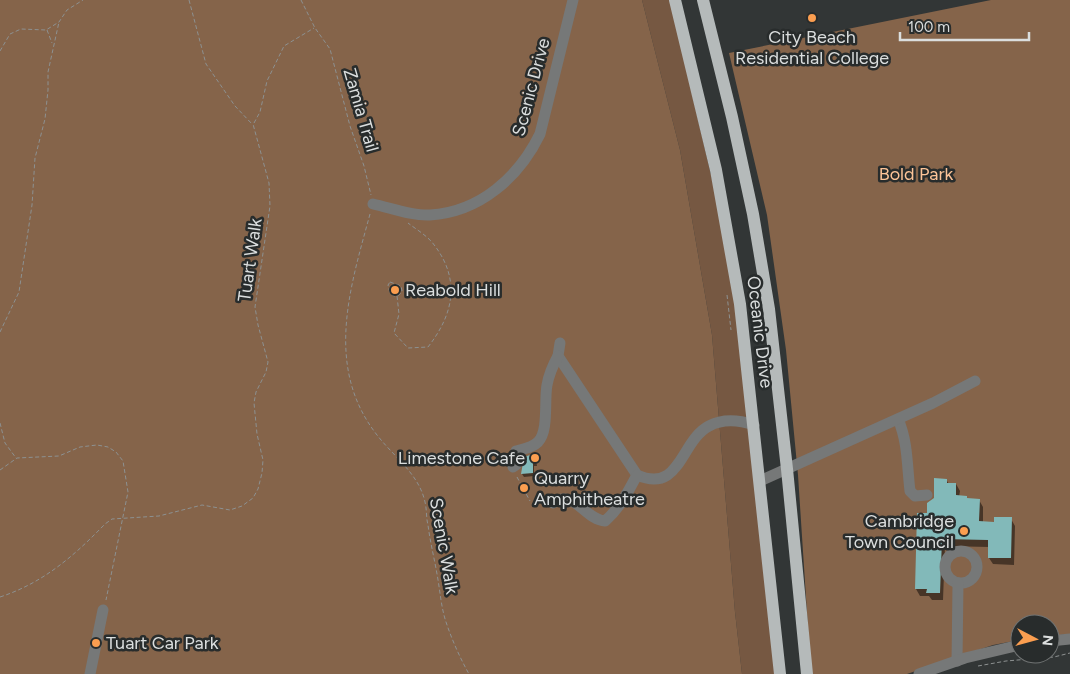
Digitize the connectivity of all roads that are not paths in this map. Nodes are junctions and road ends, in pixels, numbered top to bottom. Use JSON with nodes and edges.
{"nodes":[{"id":1,"x":573,"y":0,"type":"edge"},
{"id":2,"x":675,"y":0,"type":"edge"},
{"id":3,"x":703,"y":0,"type":"edge"},
{"id":4,"x":373,"y":204,"type":"road end"},
{"id":5,"x":560,"y":343,"type":"dead end"},
{"id":6,"x":558,"y":356,"type":"junction"},
{"id":7,"x":974,"y":381,"type":"dead end"},
{"id":8,"x":898,"y":419,"type":"junction"},
{"id":9,"x":754,"y":425,"type":"junction"},
{"id":10,"x":513,"y":466,"type":"road end"},
{"id":11,"x":787,"y":469,"type":"junction"},
{"id":12,"x":637,"y":475,"type":"junction"},
{"id":13,"x":760,"y":481,"type":"junction"},
{"id":14,"x":927,"y":495,"type":"dead end"},
{"id":15,"x":553,"y":503,"type":"dead end"},
{"id":16,"x":961,"y":583,"type":"dead end"},
{"id":17,"x":103,"y":610,"type":"road end"},
{"id":18,"x":1010,"y":648,"type":"edge"},
{"id":19,"x":966,"y":662,"type":"junction"},
{"id":20,"x":90,"y":674,"type":"edge"},
{"id":21,"x":780,"y":674,"type":"edge"},
{"id":22,"x":807,"y":674,"type":"edge"},
{"id":23,"x":919,"y":674,"type":"edge"}],
"edges":[{"from":1,"to":4,"type":"street","name":"Scenic Drive"},
{"from":2,"to":9,"type":"main road","name":"Oceanic Drive"},
{"from":3,"to":11,"type":"main road","name":"Oceanic Drive"},
{"from":5,"to":6,"type":"street"},
{"from":6,"to":10,"type":"street"},
{"from":6,"to":12,"type":"street"},
{"from":7,"to":8,"type":"street"},
{"from":8,"to":11,"type":"street"},
{"from":8,"to":14,"type":"street"},
{"from":9,"to":12,"type":"street"},
{"from":9,"to":13,"type":"main road","name":"Oceanic Drive"},
{"from":11,"to":13,"type":"street"},
{"from":11,"to":22,"type":"main road","name":"Oceanic Drive"},
{"from":12,"to":15,"type":"street"},
{"from":13,"to":21,"type":"main road","name":"Oceanic Drive"},
{"from":16,"to":19,"type":"street"},
{"from":17,"to":20,"type":"street"},
{"from":18,"to":19,"type":"street"},
{"from":19,"to":23,"type":"street"}]}
